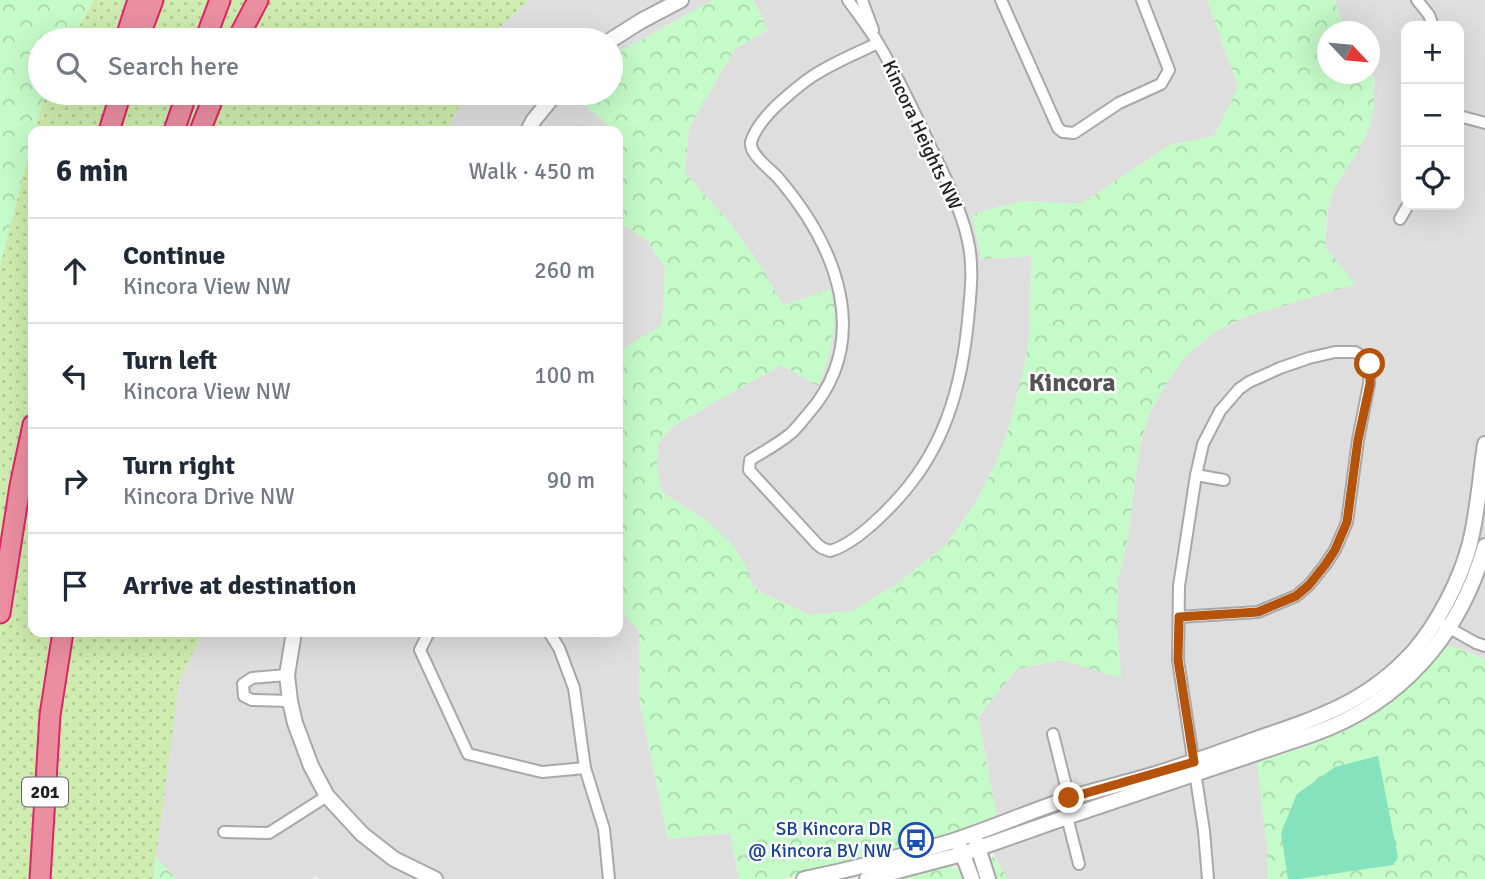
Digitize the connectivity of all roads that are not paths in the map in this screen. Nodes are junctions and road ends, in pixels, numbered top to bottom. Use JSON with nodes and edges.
{"nodes":[{"id":1,"x":138,"y":0,"type":"edge"},
{"id":2,"x":153,"y":0,"type":"edge"},
{"id":3,"x":220,"y":0,"type":"edge"},
{"id":4,"x":258,"y":0,"type":"edge"},
{"id":5,"x":681,"y":0,"type":"edge"},
{"id":6,"x":848,"y":0,"type":"edge"},
{"id":7,"x":862,"y":0,"type":"edge"},
{"id":8,"x":1001,"y":0,"type":"edge"},
{"id":9,"x":1143,"y":0,"type":"edge"},
{"id":10,"x":1418,"y":0,"type":"edge"},
{"id":11,"x":1431,"y":21,"type":"edge"},
{"id":12,"x":129,"y":28,"type":"edge"},
{"id":13,"x":142,"y":28,"type":"edge"},
{"id":14,"x":210,"y":28,"type":"edge"},
{"id":15,"x":243,"y":28,"type":"edge"},
{"id":16,"x":623,"y":32,"type":"edge"},
{"id":17,"x":878,"y":43,"type":"junction"},
{"id":18,"x":105,"y":105,"type":"edge"},
{"id":19,"x":117,"y":105,"type":"edge"},
{"id":20,"x":183,"y":105,"type":"edge"},
{"id":21,"x":210,"y":105,"type":"edge"},
{"id":22,"x":546,"y":105,"type":"edge"},
{"id":23,"x":1464,"y":117,"type":"edge"},
{"id":24,"x":1485,"y":123,"type":"edge"},
{"id":25,"x":98,"y":126,"type":"edge"},
{"id":26,"x":111,"y":126,"type":"edge"},
{"id":27,"x":176,"y":126,"type":"edge"},
{"id":28,"x":202,"y":126,"type":"edge"},
{"id":29,"x":530,"y":126,"type":"edge"},
{"id":30,"x":1405,"y":210,"type":"edge"},
{"id":31,"x":1400,"y":219,"type":"dead end"},
{"id":32,"x":1485,"y":444,"type":"edge"},
{"id":33,"x":28,"y":448,"type":"edge"},
{"id":34,"x":1196,"y":475,"type":"junction"},
{"id":35,"x":1224,"y":480,"type":"dead end"},
{"id":36,"x":1480,"y":512,"type":"edge"},
{"id":37,"x":1485,"y":545,"type":"edge"},
{"id":38,"x":0,"y":613,"type":"edge"},
{"id":39,"x":1179,"y":617,"type":"junction"},
{"id":40,"x":1436,"y":620,"type":"junction"},
{"id":41,"x":1449,"y":628,"type":"junction"},
{"id":42,"x":62,"y":637,"type":"edge"},
{"id":43,"x":72,"y":637,"type":"edge"},
{"id":44,"x":293,"y":637,"type":"edge"},
{"id":45,"x":426,"y":637,"type":"edge"},
{"id":46,"x":552,"y":637,"type":"edge"},
{"id":47,"x":1485,"y":646,"type":"edge"},
{"id":48,"x":287,"y":675,"type":"junction"},
{"id":49,"x":290,"y":701,"type":"junction"},
{"id":50,"x":50,"y":715,"type":"junction"},
{"id":51,"x":1053,"y":734,"type":"dead end"},
{"id":52,"x":585,"y":768,"type":"junction"},
{"id":53,"x":1194,"y":768,"type":"junction"},
{"id":54,"x":327,"y":796,"type":"junction"},
{"id":55,"x":1069,"y":798,"type":"junction"},
{"id":56,"x":1067,"y":817,"type":"junction"},
{"id":57,"x":224,"y":832,"type":"dead end"},
{"id":58,"x":974,"y":833,"type":"junction"},
{"id":59,"x":957,"y":839,"type":"junction"},
{"id":60,"x":978,"y":849,"type":"junction"},
{"id":61,"x":962,"y":855,"type":"junction"},
{"id":62,"x":1079,"y":864,"type":"dead end"},
{"id":63,"x":40,"y":879,"type":"edge"},
{"id":64,"x":435,"y":879,"type":"edge"},
{"id":65,"x":609,"y":879,"type":"edge"},
{"id":66,"x":804,"y":879,"type":"edge"},
{"id":67,"x":867,"y":879,"type":"edge"},
{"id":68,"x":971,"y":879,"type":"edge"},
{"id":69,"x":988,"y":879,"type":"edge"},
{"id":70,"x":1208,"y":879,"type":"edge"}],
"edges":[{"from":1,"to":12,"type":"highway"},
{"from":2,"to":13,"type":"highway"},
{"from":3,"to":14,"type":"highway"},
{"from":4,"to":15,"type":"highway"},
{"from":5,"to":16,"type":"street"},
{"from":6,"to":17,"type":"street","name":"Kincora Heights NW"},
{"from":7,"to":17,"type":"street","name":"Kincora Heights NW"},
{"from":8,"to":9,"type":"street"},
{"from":10,"to":11,"type":"street"},
{"from":17,"to":17,"type":"street","name":"Kincora Heights NW"},
{"from":18,"to":25,"type":"highway"},
{"from":19,"to":26,"type":"highway"},
{"from":20,"to":27,"type":"highway"},
{"from":21,"to":28,"type":"highway"},
{"from":22,"to":29,"type":"street"},
{"from":23,"to":24,"type":"street"},
{"from":30,"to":31,"type":"street"},
{"from":32,"to":36,"type":"street"},
{"from":33,"to":38,"type":"highway"},
{"from":34,"to":35,"type":"street"},
{"from":34,"to":39,"type":"street"},
{"from":34,"to":39,"type":"street"},
{"from":36,"to":40,"type":"street"},
{"from":37,"to":41,"type":"street"},
{"from":39,"to":53,"type":"street"},
{"from":40,"to":41,"type":"street"},
{"from":40,"to":53,"type":"street"},
{"from":41,"to":47,"type":"street"},
{"from":41,"to":53,"type":"street"},
{"from":42,"to":50,"type":"highway","number":"201"},
{"from":43,"to":50,"type":"highway"},
{"from":44,"to":48,"type":"street"},
{"from":45,"to":52,"type":"street"},
{"from":46,"to":52,"type":"street"},
{"from":48,"to":49,"type":"street"},
{"from":48,"to":49,"type":"street"},
{"from":49,"to":54,"type":"street"},
{"from":50,"to":63,"type":"highway","number":"201"},
{"from":51,"to":55,"type":"street"},
{"from":52,"to":65,"type":"street"},
{"from":53,"to":55,"type":"street"},
{"from":53,"to":56,"type":"street"},
{"from":53,"to":70,"type":"street"},
{"from":54,"to":57,"type":"street"},
{"from":54,"to":64,"type":"street"},
{"from":55,"to":56,"type":"street"},
{"from":55,"to":58,"type":"street"},
{"from":56,"to":60,"type":"street"},
{"from":56,"to":62,"type":"street"},
{"from":58,"to":59,"type":"street"},
{"from":58,"to":60,"type":"street"},
{"from":59,"to":61,"type":"street"},
{"from":59,"to":66,"type":"street"},
{"from":60,"to":61,"type":"street"},
{"from":60,"to":69,"type":"street"},
{"from":61,"to":67,"type":"street"},
{"from":61,"to":68,"type":"street"}]}
